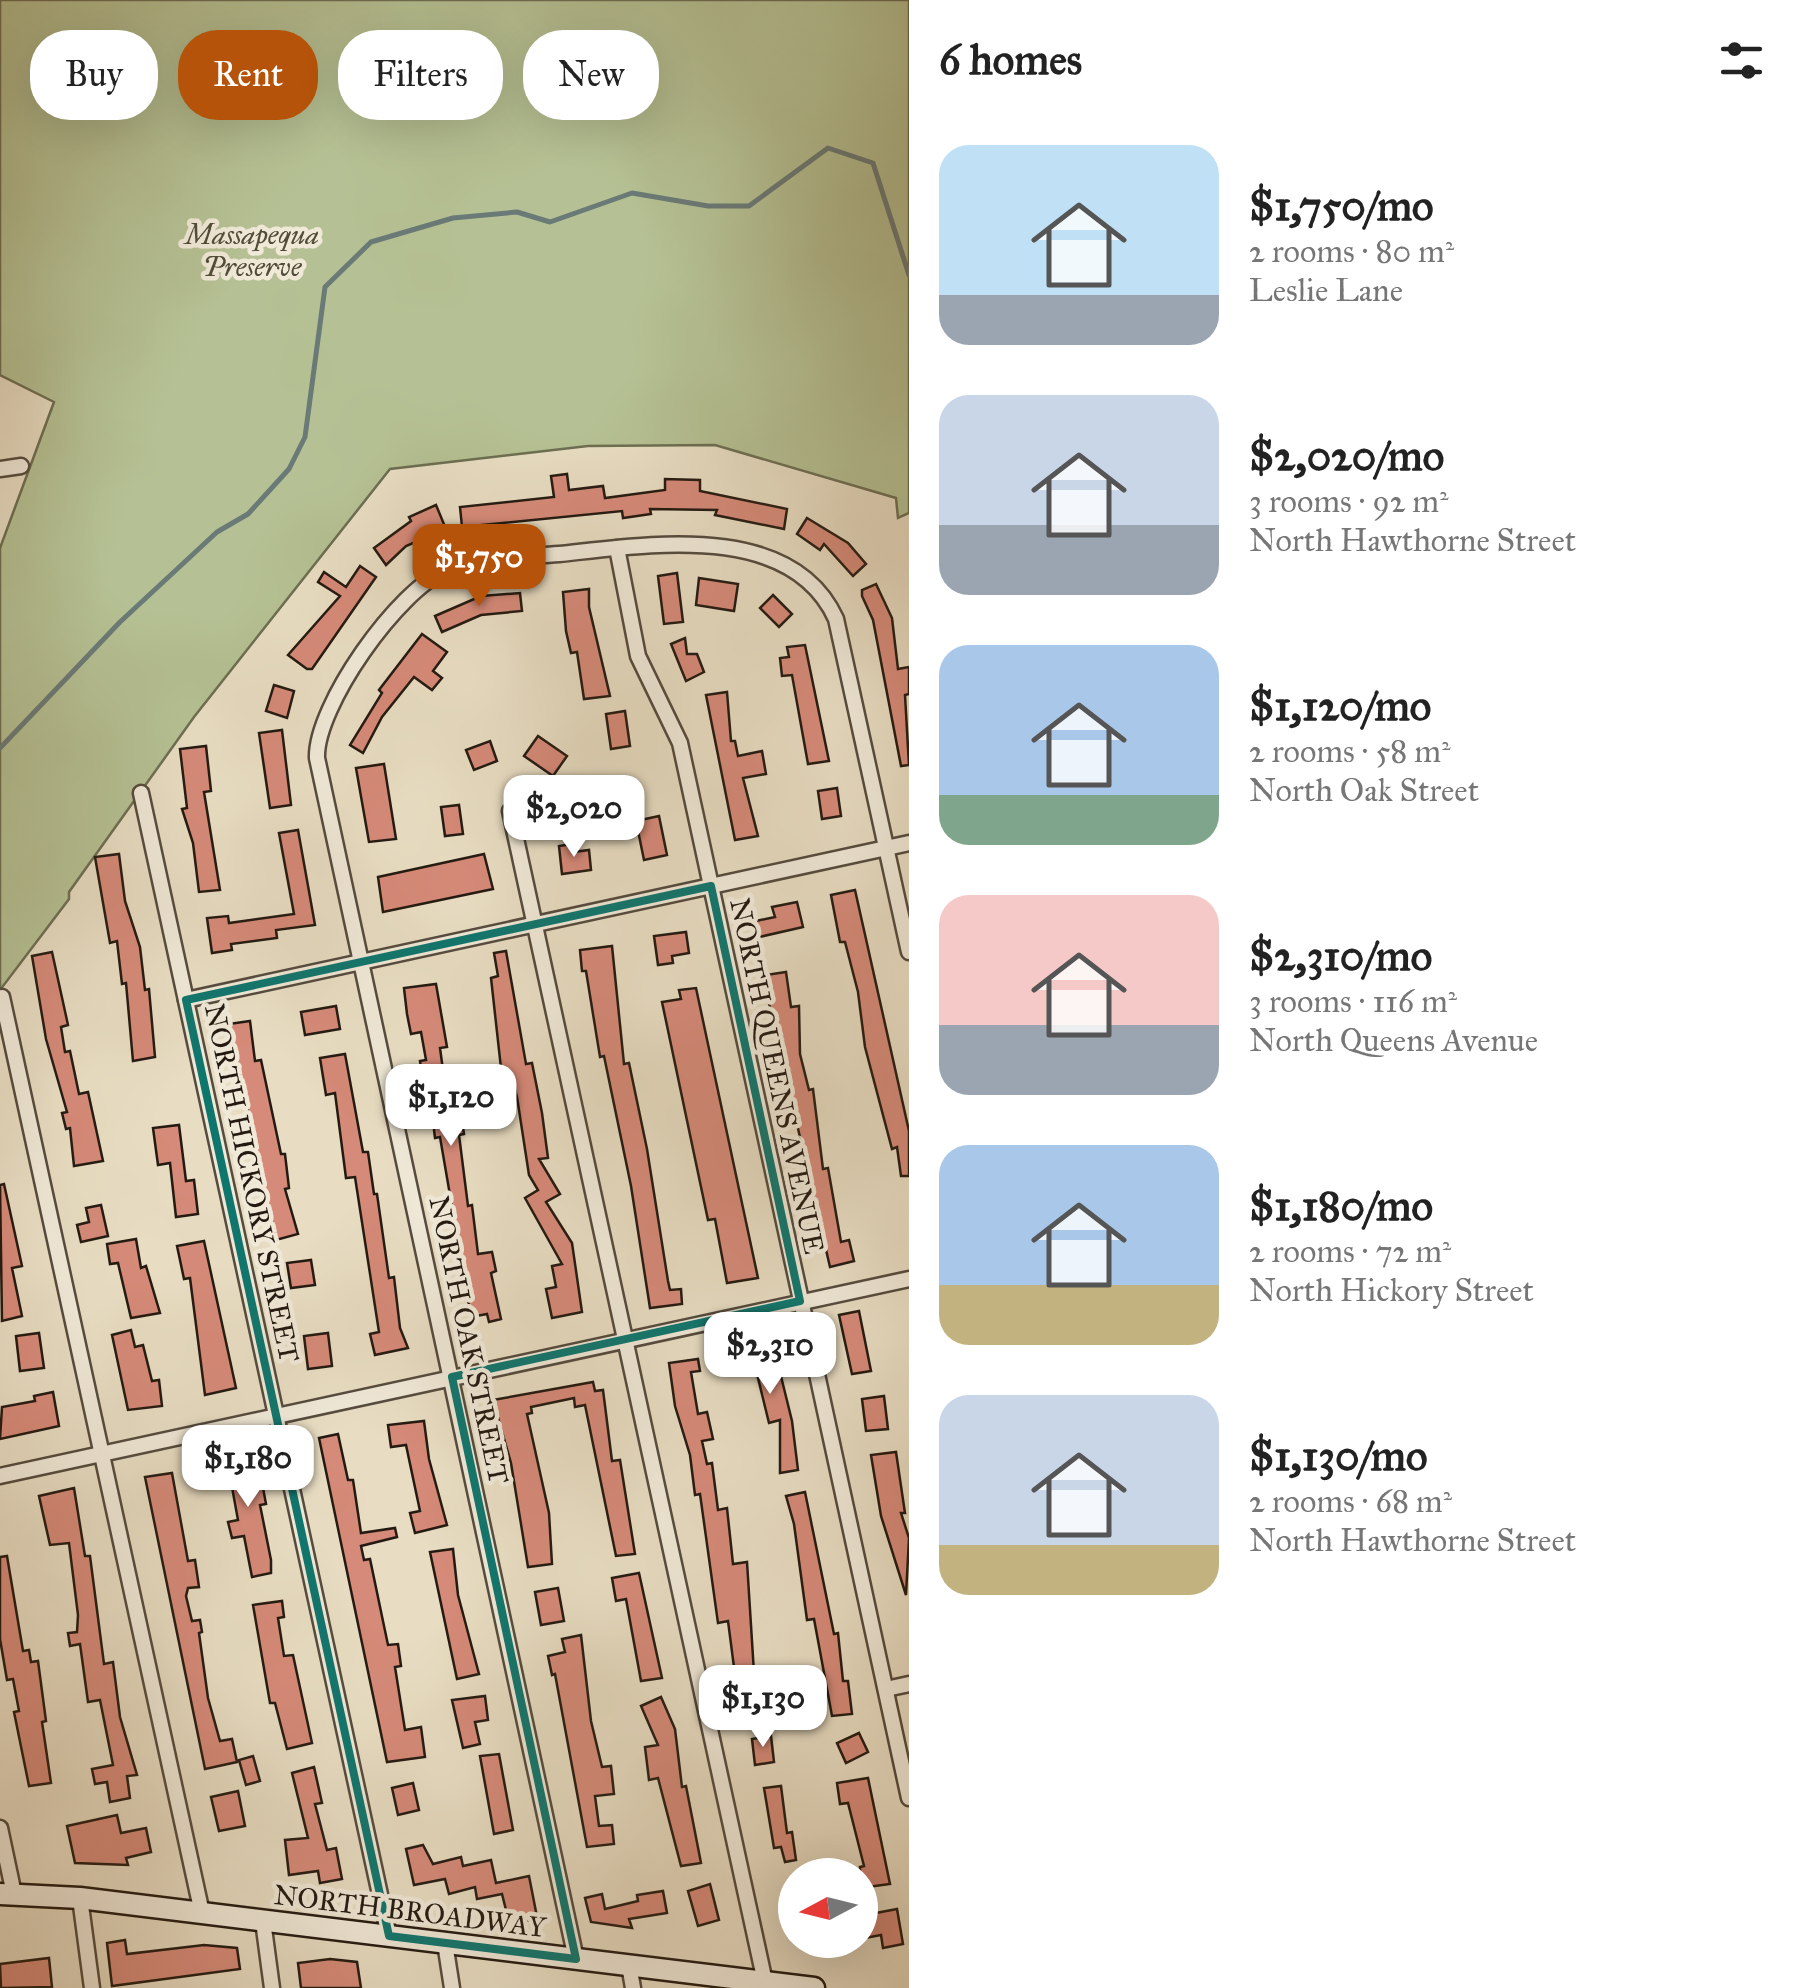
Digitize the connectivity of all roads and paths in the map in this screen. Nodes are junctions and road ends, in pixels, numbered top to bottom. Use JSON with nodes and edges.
{"nodes":[{"id":1,"x":21,"y":466,"type":"dead end"},
{"id":2,"x":0,"y":469,"type":"edge"},
{"id":3,"x":617,"y":548,"type":"junction"},
{"id":4,"x":141,"y":793,"type":"dead end"},
{"id":5,"x":510,"y":810,"type":"dead end"},
{"id":6,"x":909,"y":842,"type":"edge"},
{"id":7,"x":886,"y":848,"type":"junction"},
{"id":8,"x":710,"y":886,"type":"junction"},
{"id":9,"x":536,"y":924,"type":"junction"},
{"id":10,"x":909,"y":952,"type":"edge"},
{"id":11,"x":361,"y":962,"type":"junction"},
{"id":12,"x":2,"y":997,"type":"dead end"},
{"id":13,"x":186,"y":1000,"type":"junction"},
{"id":14,"x":909,"y":1280,"type":"edge"},
{"id":15,"x":800,"y":1301,"type":"junction"},
{"id":16,"x":628,"y":1339,"type":"junction"},
{"id":17,"x":452,"y":1377,"type":"junction"},
{"id":18,"x":277,"y":1416,"type":"junction"},
{"id":19,"x":102,"y":1454,"type":"junction"},
{"id":20,"x":0,"y":1476,"type":"edge"},
{"id":21,"x":909,"y":1684,"type":"edge"},
{"id":22,"x":886,"y":1689,"type":"junction"},
{"id":23,"x":909,"y":1798,"type":"edge"},
{"id":24,"x":0,"y":1828,"type":"edge"},
{"id":25,"x":7,"y":1894,"type":"edge"},
{"id":26,"x":80,"y":1898,"type":"junction"},
{"id":27,"x":202,"y":1913,"type":"junction"},
{"id":28,"x":263,"y":1920,"type":"junction"},
{"id":29,"x":389,"y":1936,"type":"junction"},
{"id":30,"x":445,"y":1943,"type":"junction"},
{"id":31,"x":576,"y":1959,"type":"junction"},
{"id":32,"x":630,"y":1966,"type":"junction"},
{"id":33,"x":764,"y":1982,"type":"junction"},
{"id":34,"x":92,"y":1988,"type":"edge"},
{"id":35,"x":272,"y":1988,"type":"edge"},
{"id":36,"x":452,"y":1988,"type":"edge"},
{"id":37,"x":632,"y":1988,"type":"edge"},
{"id":38,"x":814,"y":1988,"type":"edge"}],
"edges":[{"from":1,"to":2,"type":"street"},
{"from":3,"to":7,"type":"street"},
{"from":3,"to":8,"type":"street","name":"NORTH QUEENS AVENUE"},
{"from":3,"to":11,"type":"street","name":"NORTH OAK STREET"},
{"from":4,"to":13,"type":"street","name":"NORTH HICKORY STREET"},
{"from":5,"to":9,"type":"street"},
{"from":6,"to":7,"type":"street"},
{"from":7,"to":8,"type":"street"},
{"from":7,"to":10,"type":"street"},
{"from":8,"to":9,"type":"street"},
{"from":8,"to":15,"type":"street","name":"NORTH QUEENS AVENUE"},
{"from":9,"to":11,"type":"street"},
{"from":9,"to":16,"type":"street"},
{"from":11,"to":13,"type":"street"},
{"from":11,"to":17,"type":"street","name":"NORTH OAK STREET"},
{"from":12,"to":19,"type":"street"},
{"from":13,"to":18,"type":"street","name":"NORTH HICKORY STREET"},
{"from":14,"to":15,"type":"street"},
{"from":15,"to":16,"type":"street"},
{"from":15,"to":22,"type":"street","name":"NORTH QUEENS AVENUE"},
{"from":16,"to":17,"type":"street"},
{"from":16,"to":33,"type":"street"},
{"from":17,"to":18,"type":"street"},
{"from":17,"to":31,"type":"street","name":"NORTH OAK STREET"},
{"from":18,"to":19,"type":"street"},
{"from":18,"to":29,"type":"street","name":"NORTH HICKORY STREET"},
{"from":19,"to":20,"type":"street"},
{"from":19,"to":27,"type":"street"},
{"from":21,"to":22,"type":"street"},
{"from":22,"to":23,"type":"street","name":"NORTH QUEENS AVENUE"},
{"from":24,"to":25,"type":"street"},
{"from":25,"to":26,"type":"main road","name":"NORTH BROADWAY"},
{"from":26,"to":27,"type":"main road","name":"NORTH BROADWAY"},
{"from":26,"to":34,"type":"street"},
{"from":27,"to":28,"type":"main road","name":"NORTH BROADWAY"},
{"from":28,"to":29,"type":"main road","name":"NORTH BROADWAY"},
{"from":28,"to":35,"type":"street"},
{"from":29,"to":30,"type":"main road","name":"NORTH BROADWAY"},
{"from":30,"to":31,"type":"main road","name":"NORTH BROADWAY"},
{"from":30,"to":36,"type":"street"},
{"from":31,"to":32,"type":"main road","name":"NORTH BROADWAY"},
{"from":32,"to":33,"type":"main road","name":"NORTH BROADWAY"},
{"from":32,"to":37,"type":"street"},
{"from":33,"to":38,"type":"main road","name":"NORTH BROADWAY"}]}
